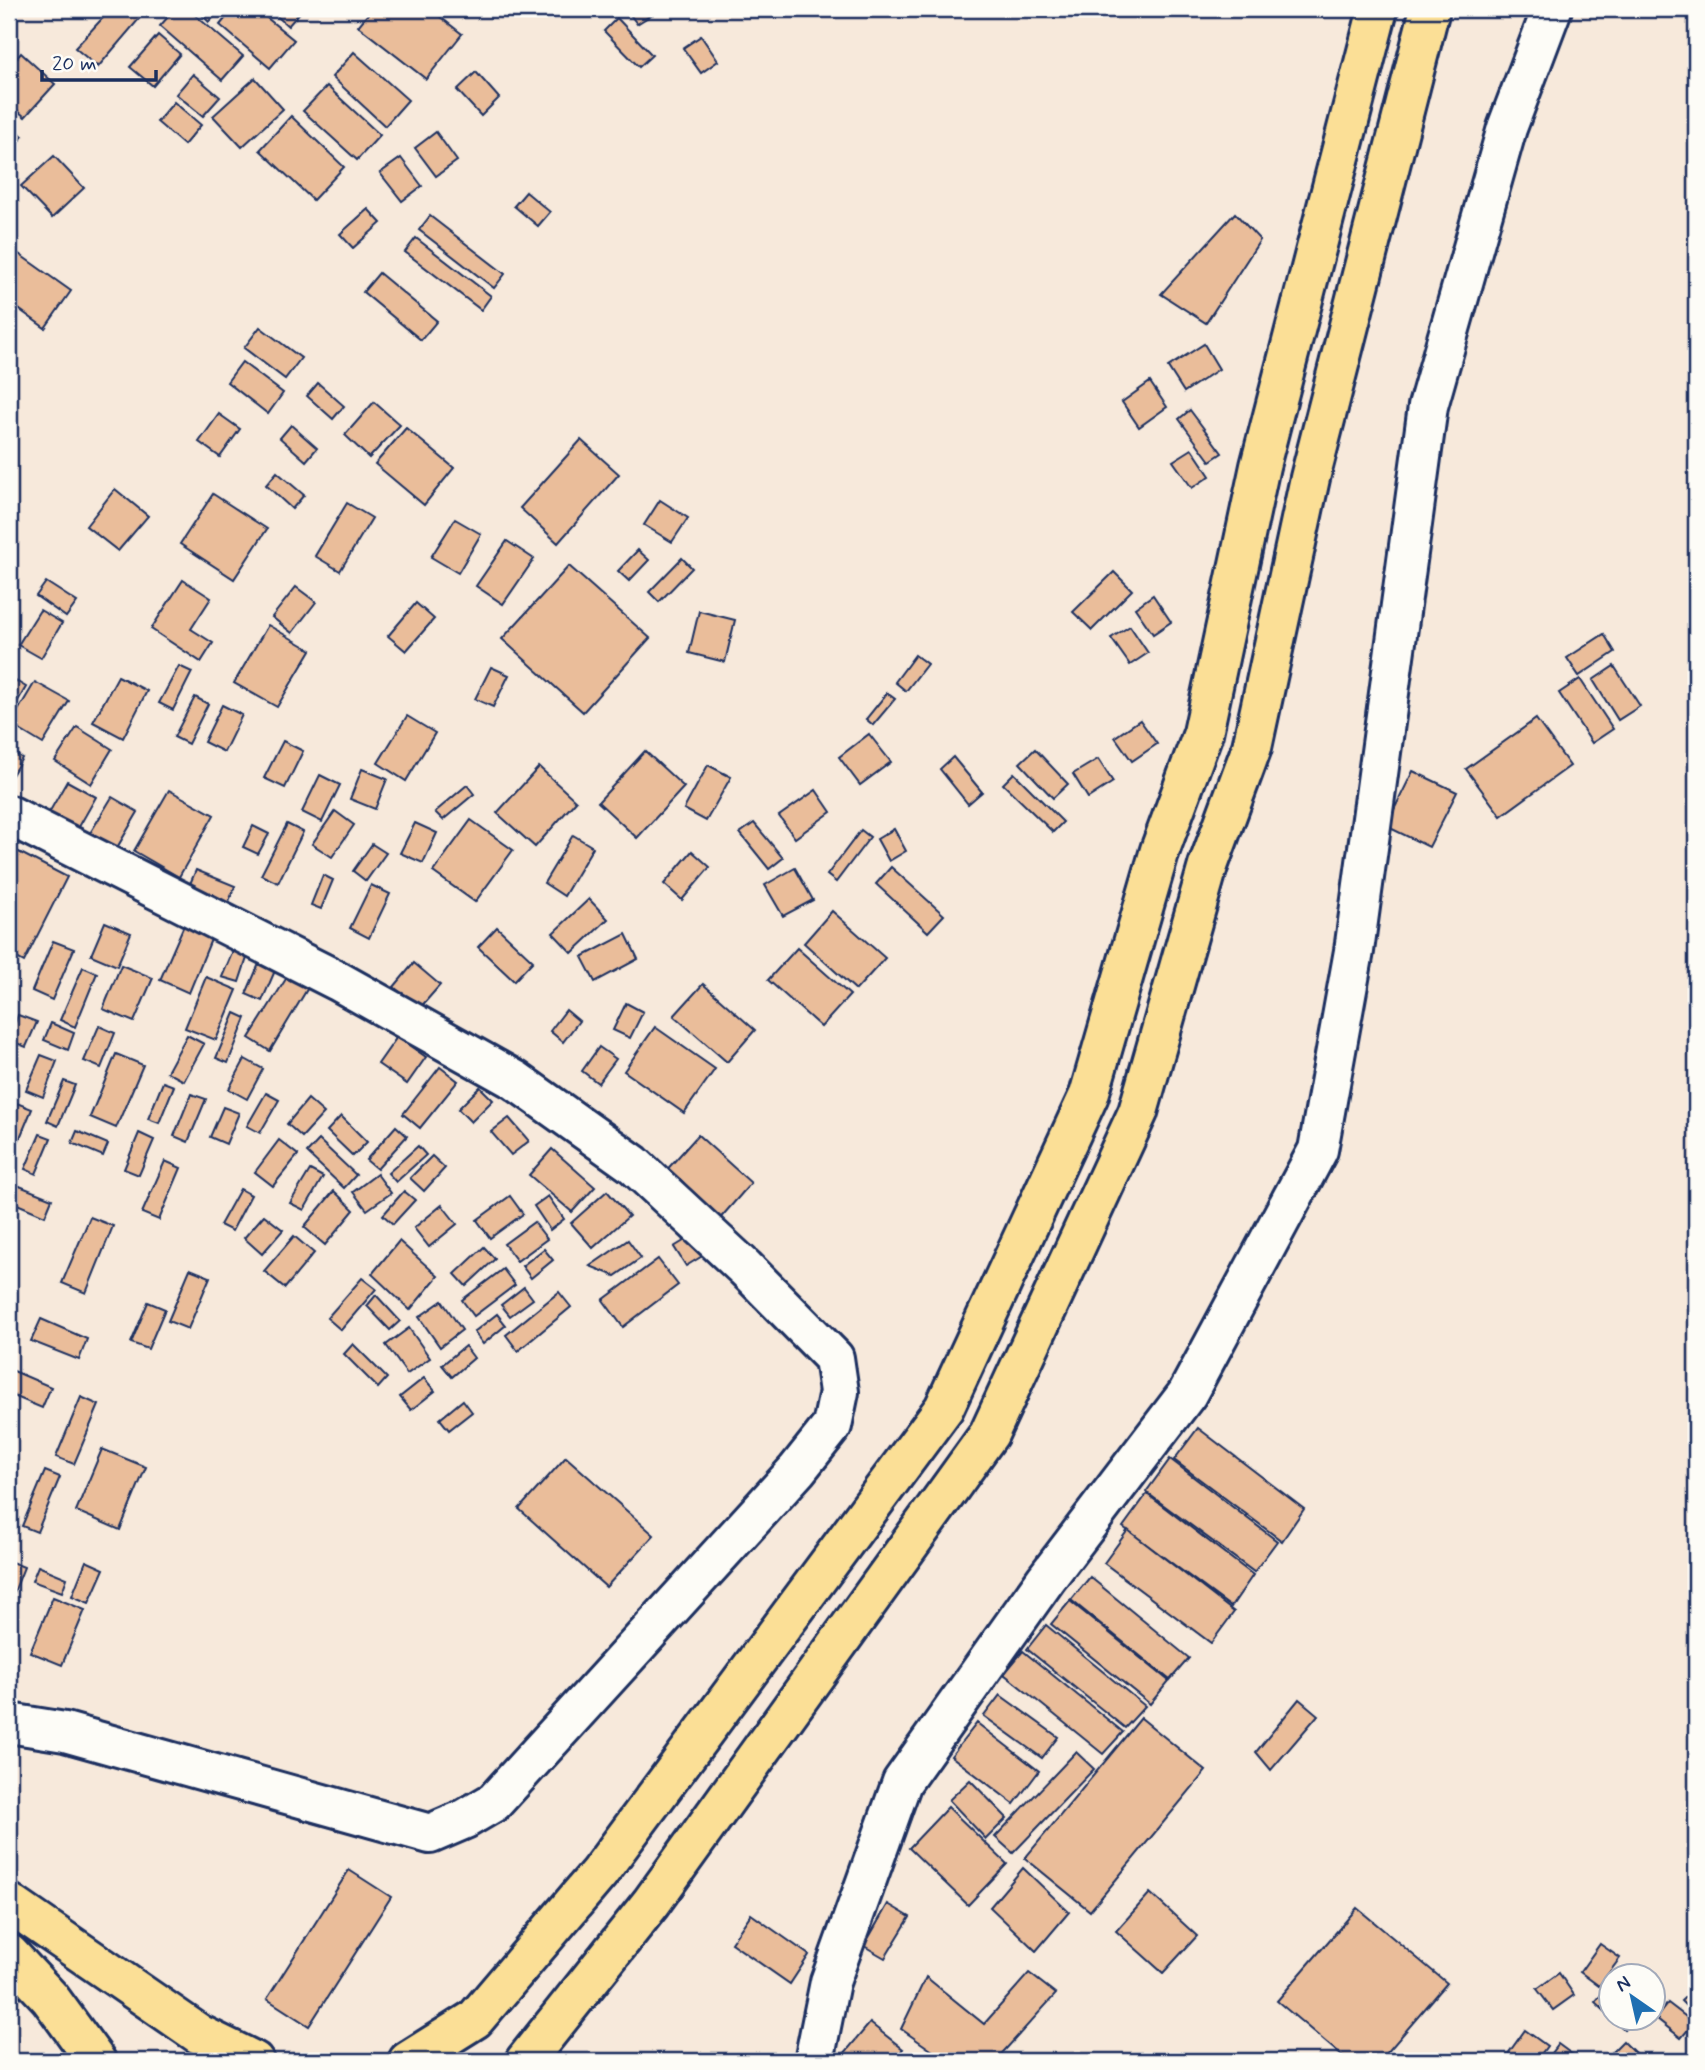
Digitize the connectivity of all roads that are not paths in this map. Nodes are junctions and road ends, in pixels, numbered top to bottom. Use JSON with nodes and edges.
{"nodes":[{"id":1,"x":1378,"y":9,"type":"edge"},
{"id":2,"x":1430,"y":9,"type":"edge"},
{"id":3,"x":1552,"y":9,"type":"edge"},
{"id":4,"x":9,"y":815,"type":"edge"},
{"id":5,"x":9,"y":1723,"type":"edge"},
{"id":6,"x":9,"y":1903,"type":"edge"},
{"id":7,"x":9,"y":1954,"type":"edge"},
{"id":8,"x":96,"y":2061,"type":"edge"},
{"id":9,"x":254,"y":2061,"type":"edge"},
{"id":10,"x":408,"y":2061,"type":"edge"},
{"id":11,"x":525,"y":2061,"type":"edge"},
{"id":12,"x":814,"y":2061,"type":"edge"}],
"edges":[{"from":1,"to":10,"type":"main road"},
{"from":2,"to":11,"type":"main road"},
{"from":3,"to":12,"type":"street"},
{"from":4,"to":5,"type":"street"},
{"from":6,"to":9,"type":"main road"},
{"from":7,"to":8,"type":"main road"}]}
